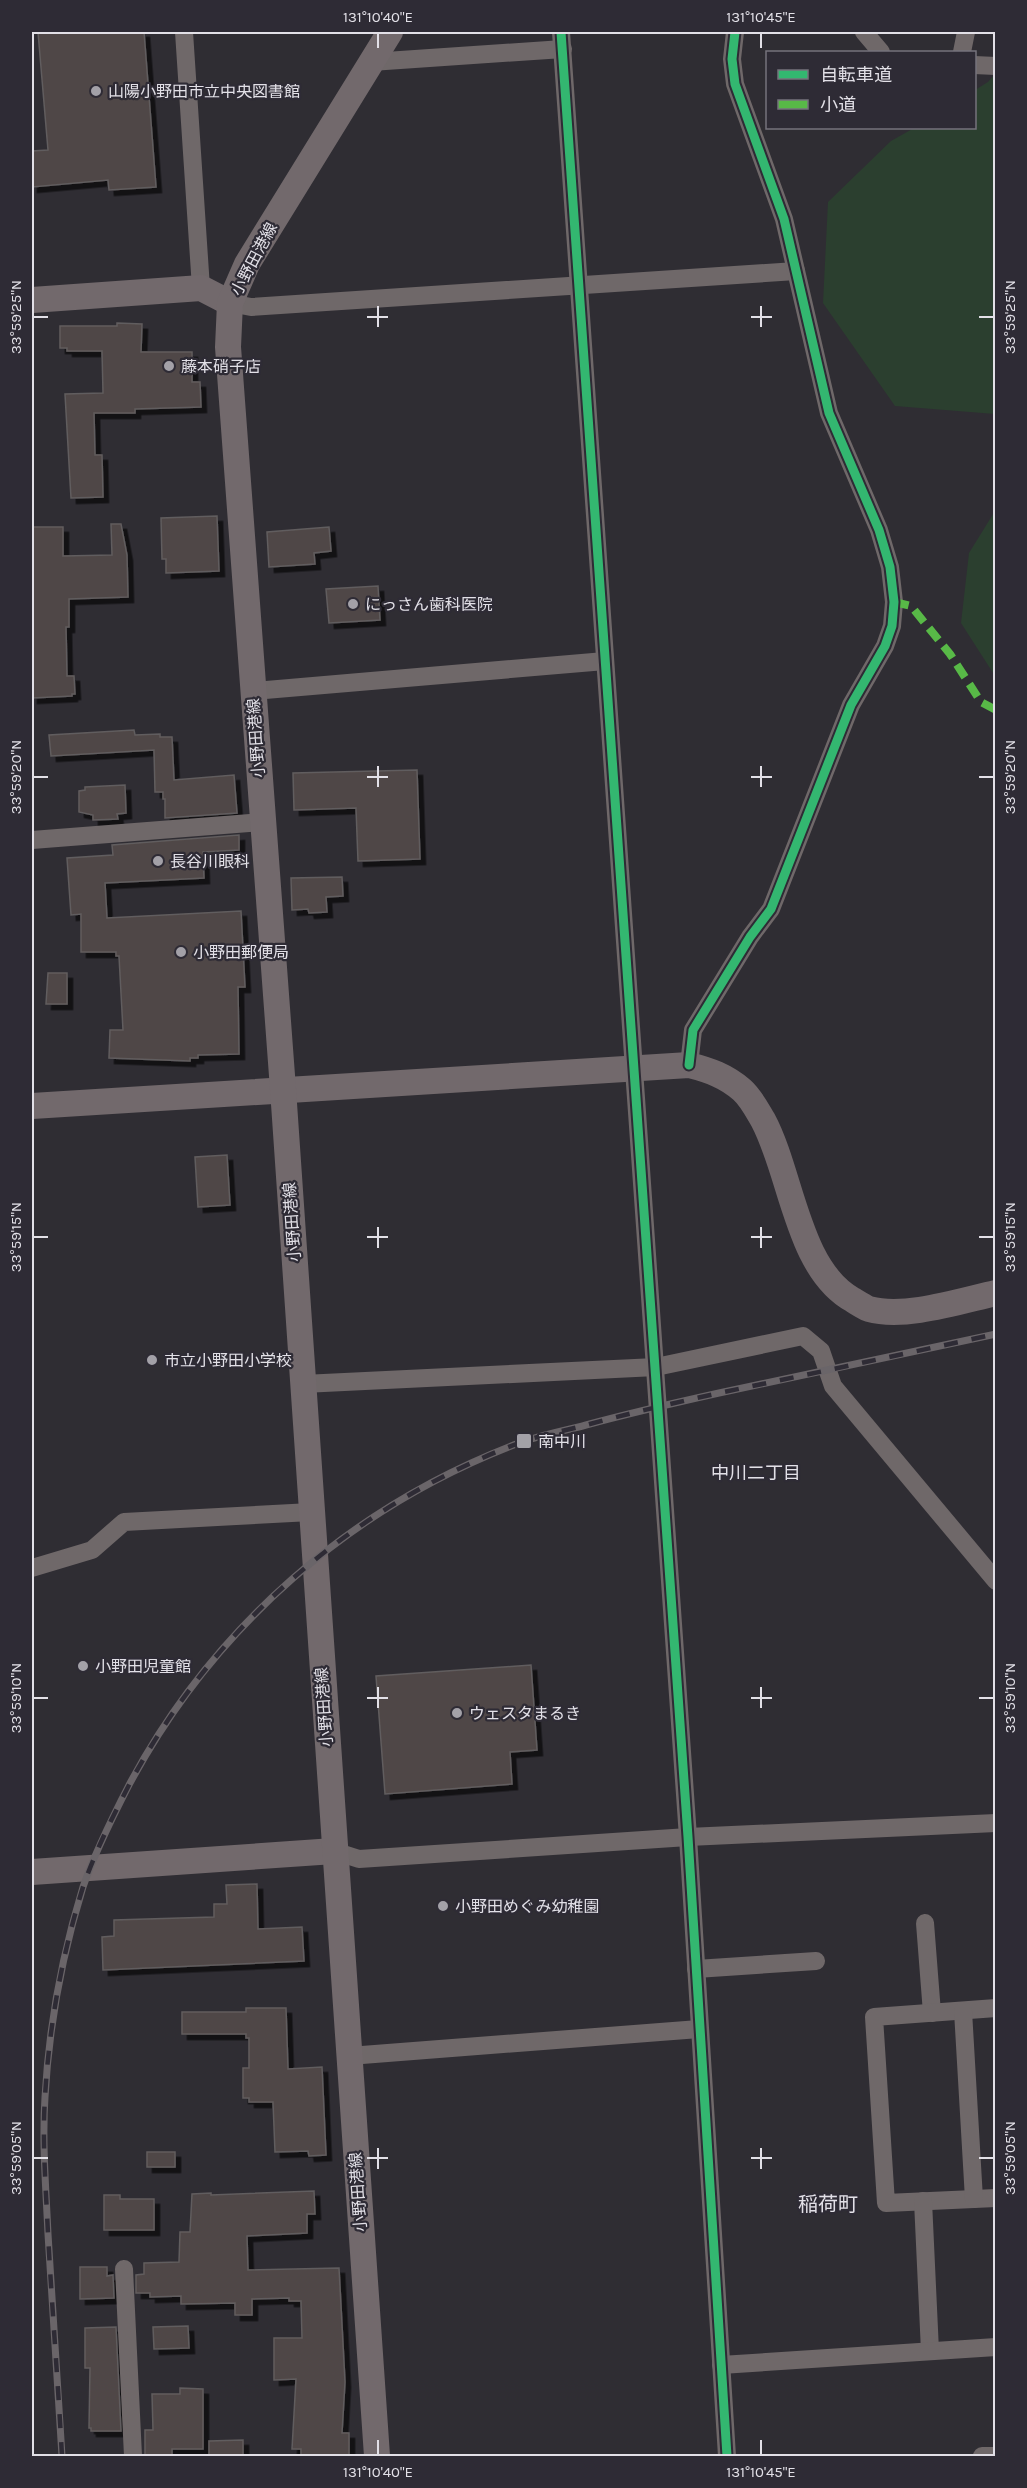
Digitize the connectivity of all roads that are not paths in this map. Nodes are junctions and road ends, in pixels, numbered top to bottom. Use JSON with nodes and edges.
{"nodes":[{"id":1,"x":184,"y":32,"type":"edge"},
{"id":2,"x":390,"y":32,"type":"edge"},
{"id":3,"x":735,"y":32,"type":"edge"},
{"id":4,"x":864,"y":32,"type":"edge"},
{"id":5,"x":966,"y":32,"type":"edge"},
{"id":6,"x":562,"y":40,"type":"edge"},
{"id":7,"x":880,"y":51,"type":"edge"},
{"id":8,"x":962,"y":51,"type":"edge"},
{"id":9,"x":371,"y":62,"type":"junction"},
{"id":10,"x":976,"y":65,"type":"edge"},
{"id":11,"x":996,"y":66,"type":"edge"},
{"id":12,"x":796,"y":271,"type":"junction"},
{"id":13,"x":579,"y":287,"type":"junction"},
{"id":14,"x":201,"y":288,"type":"junction"},
{"id":15,"x":32,"y":300,"type":"edge"},
{"id":16,"x":230,"y":303,"type":"junction"},
{"id":17,"x":605,"y":661,"type":"junction"},
{"id":18,"x":253,"y":691,"type":"junction"},
{"id":19,"x":263,"y":822,"type":"junction"},
{"id":20,"x":32,"y":840,"type":"edge"},
{"id":21,"x":689,"y":1065,"type":"junction"},
{"id":22,"x":634,"y":1068,"type":"junction"},
{"id":23,"x":283,"y":1089,"type":"junction"},
{"id":24,"x":32,"y":1106,"type":"edge"},
{"id":25,"x":996,"y":1293,"type":"edge"},
{"id":26,"x":656,"y":1367,"type":"junction"},
{"id":27,"x":303,"y":1384,"type":"junction"},
{"id":28,"x":311,"y":1512,"type":"junction"},
{"id":29,"x":32,"y":1568,"type":"edge"},
{"id":30,"x":996,"y":1581,"type":"edge"},
{"id":31,"x":996,"y":1823,"type":"edge"},
{"id":32,"x":688,"y":1837,"type":"junction"},
{"id":33,"x":334,"y":1851,"type":"junction"},
{"id":34,"x":32,"y":1872,"type":"edge"},
{"id":35,"x":925,"y":1923,"type":"dead end"},
{"id":36,"x":816,"y":1961,"type":"dead end"},
{"id":37,"x":696,"y":1969,"type":"junction"},
{"id":38,"x":996,"y":2008,"type":"edge"},
{"id":39,"x":963,"y":2011,"type":"junction"},
{"id":40,"x":932,"y":2013,"type":"junction"},
{"id":41,"x":699,"y":2029,"type":"junction"},
{"id":42,"x":349,"y":2056,"type":"junction"},
{"id":43,"x":996,"y":2198,"type":"edge"},
{"id":44,"x":974,"y":2199,"type":"junction"},
{"id":45,"x":922,"y":2201,"type":"junction"},
{"id":46,"x":123,"y":2269,"type":"dead end"},
{"id":47,"x":996,"y":2347,"type":"edge"},
{"id":48,"x":930,"y":2351,"type":"junction"},
{"id":49,"x":721,"y":2365,"type":"junction"},
{"id":50,"x":996,"y":2456,"type":"edge"},
{"id":51,"x":133,"y":2457,"type":"edge"},
{"id":52,"x":377,"y":2457,"type":"edge"},
{"id":53,"x":727,"y":2457,"type":"edge"},
{"id":54,"x":982,"y":2457,"type":"edge"}],
"edges":[{"from":1,"to":14,"type":"street"},
{"from":2,"to":9,"type":"main road","name":"小野田港線"},
{"from":3,"to":12,"type":"street"},
{"from":4,"to":7,"type":"street"},
{"from":5,"to":8,"type":"street"},
{"from":6,"to":9,"type":"street"},
{"from":6,"to":13,"type":"street"},
{"from":9,"to":16,"type":"main road","name":"小野田港線"},
{"from":10,"to":11,"type":"street"},
{"from":12,"to":13,"type":"street"},
{"from":12,"to":21,"type":"street"},
{"from":13,"to":16,"type":"street"},
{"from":13,"to":17,"type":"street"},
{"from":14,"to":15,"type":"main road"},
{"from":14,"to":16,"type":"main road"},
{"from":16,"to":18,"type":"main road","name":"小野田港線"},
{"from":17,"to":18,"type":"street"},
{"from":17,"to":22,"type":"street"},
{"from":18,"to":19,"type":"main road","name":"小野田港線"},
{"from":19,"to":20,"type":"street"},
{"from":19,"to":23,"type":"main road","name":"小野田港線"},
{"from":21,"to":22,"type":"main road"},
{"from":21,"to":25,"type":"main road"},
{"from":22,"to":23,"type":"main road"},
{"from":22,"to":26,"type":"street"},
{"from":23,"to":24,"type":"main road"},
{"from":23,"to":27,"type":"main road","name":"小野田港線"},
{"from":26,"to":27,"type":"street"},
{"from":26,"to":30,"type":"street"},
{"from":26,"to":32,"type":"street"},
{"from":27,"to":28,"type":"main road","name":"小野田港線"},
{"from":28,"to":29,"type":"street"},
{"from":28,"to":33,"type":"main road","name":"小野田港線"},
{"from":31,"to":32,"type":"street"},
{"from":32,"to":33,"type":"street"},
{"from":32,"to":37,"type":"street"},
{"from":33,"to":34,"type":"main road"},
{"from":33,"to":42,"type":"main road","name":"小野田港線"},
{"from":35,"to":40,"type":"street"},
{"from":36,"to":37,"type":"street"},
{"from":37,"to":41,"type":"street"},
{"from":38,"to":39,"type":"street"},
{"from":39,"to":40,"type":"street"},
{"from":39,"to":44,"type":"street"},
{"from":40,"to":45,"type":"street"},
{"from":41,"to":42,"type":"street"},
{"from":41,"to":49,"type":"street"},
{"from":42,"to":52,"type":"main road","name":"小野田港線"},
{"from":43,"to":44,"type":"street"},
{"from":44,"to":45,"type":"street"},
{"from":45,"to":48,"type":"street"},
{"from":46,"to":51,"type":"street"},
{"from":47,"to":48,"type":"street"},
{"from":48,"to":49,"type":"street"},
{"from":49,"to":53,"type":"street"},
{"from":50,"to":54,"type":"street"}]}
